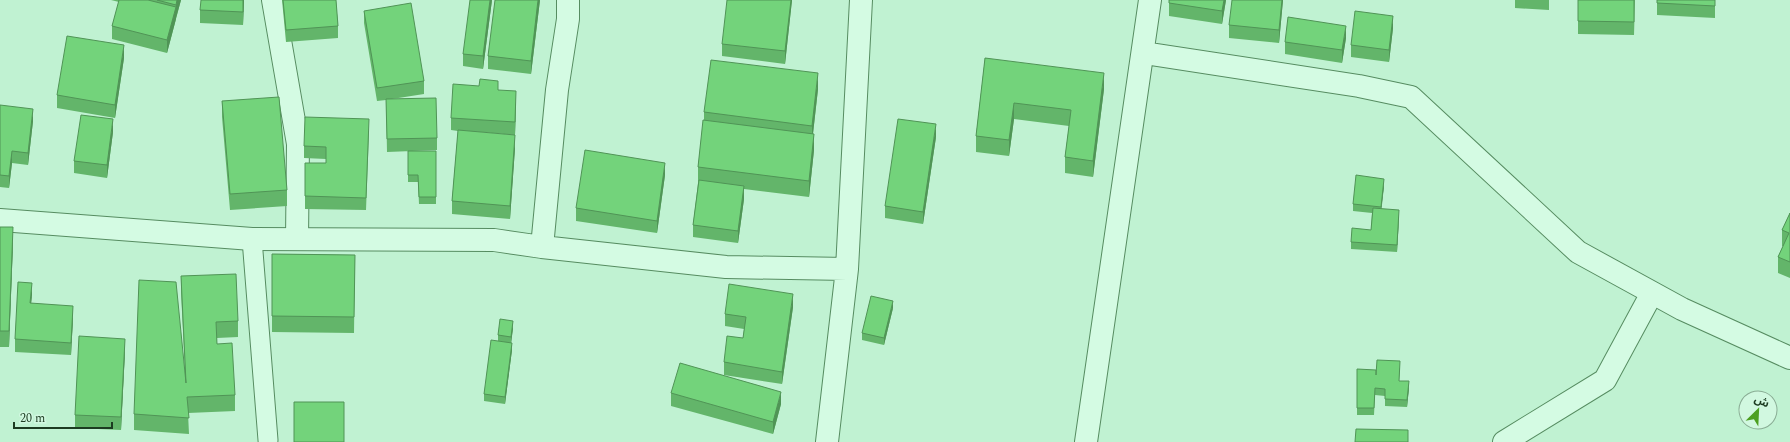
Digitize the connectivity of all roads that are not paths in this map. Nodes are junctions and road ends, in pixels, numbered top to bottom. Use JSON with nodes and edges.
{"nodes":[{"id":1,"x":273,"y":0,"type":"edge"},
{"id":2,"x":568,"y":0,"type":"edge"},
{"id":3,"x":861,"y":0,"type":"edge"},
{"id":4,"x":1150,"y":0,"type":"edge"},
{"id":5,"x":1144,"y":53,"type":"junction"},
{"id":6,"x":0,"y":220,"type":"edge"},
{"id":7,"x":252,"y":239,"type":"junction"},
{"id":8,"x":297,"y":239,"type":"junction"},
{"id":9,"x":542,"y":247,"type":"junction"},
{"id":10,"x":847,"y":269,"type":"junction"},
{"id":11,"x":1652,"y":293,"type":"junction"},
{"id":12,"x":1790,"y":358,"type":"edge"},
{"id":13,"x":268,"y":440,"type":"dead end"},
{"id":14,"x":827,"y":442,"type":"edge"},
{"id":15,"x":1086,"y":442,"type":"edge"},
{"id":16,"x":1504,"y":442,"type":"edge"}],
"edges":[{"from":1,"to":8,"type":"street"},
{"from":2,"to":9,"type":"street"},
{"from":3,"to":10,"type":"street"},
{"from":4,"to":5,"type":"street"},
{"from":5,"to":11,"type":"street"},
{"from":5,"to":15,"type":"street"},
{"from":6,"to":7,"type":"street"},
{"from":7,"to":8,"type":"street"},
{"from":7,"to":13,"type":"lane"},
{"from":8,"to":9,"type":"street"},
{"from":9,"to":10,"type":"street"},
{"from":10,"to":14,"type":"street"},
{"from":11,"to":12,"type":"street"},
{"from":11,"to":16,"type":"street"}]}
